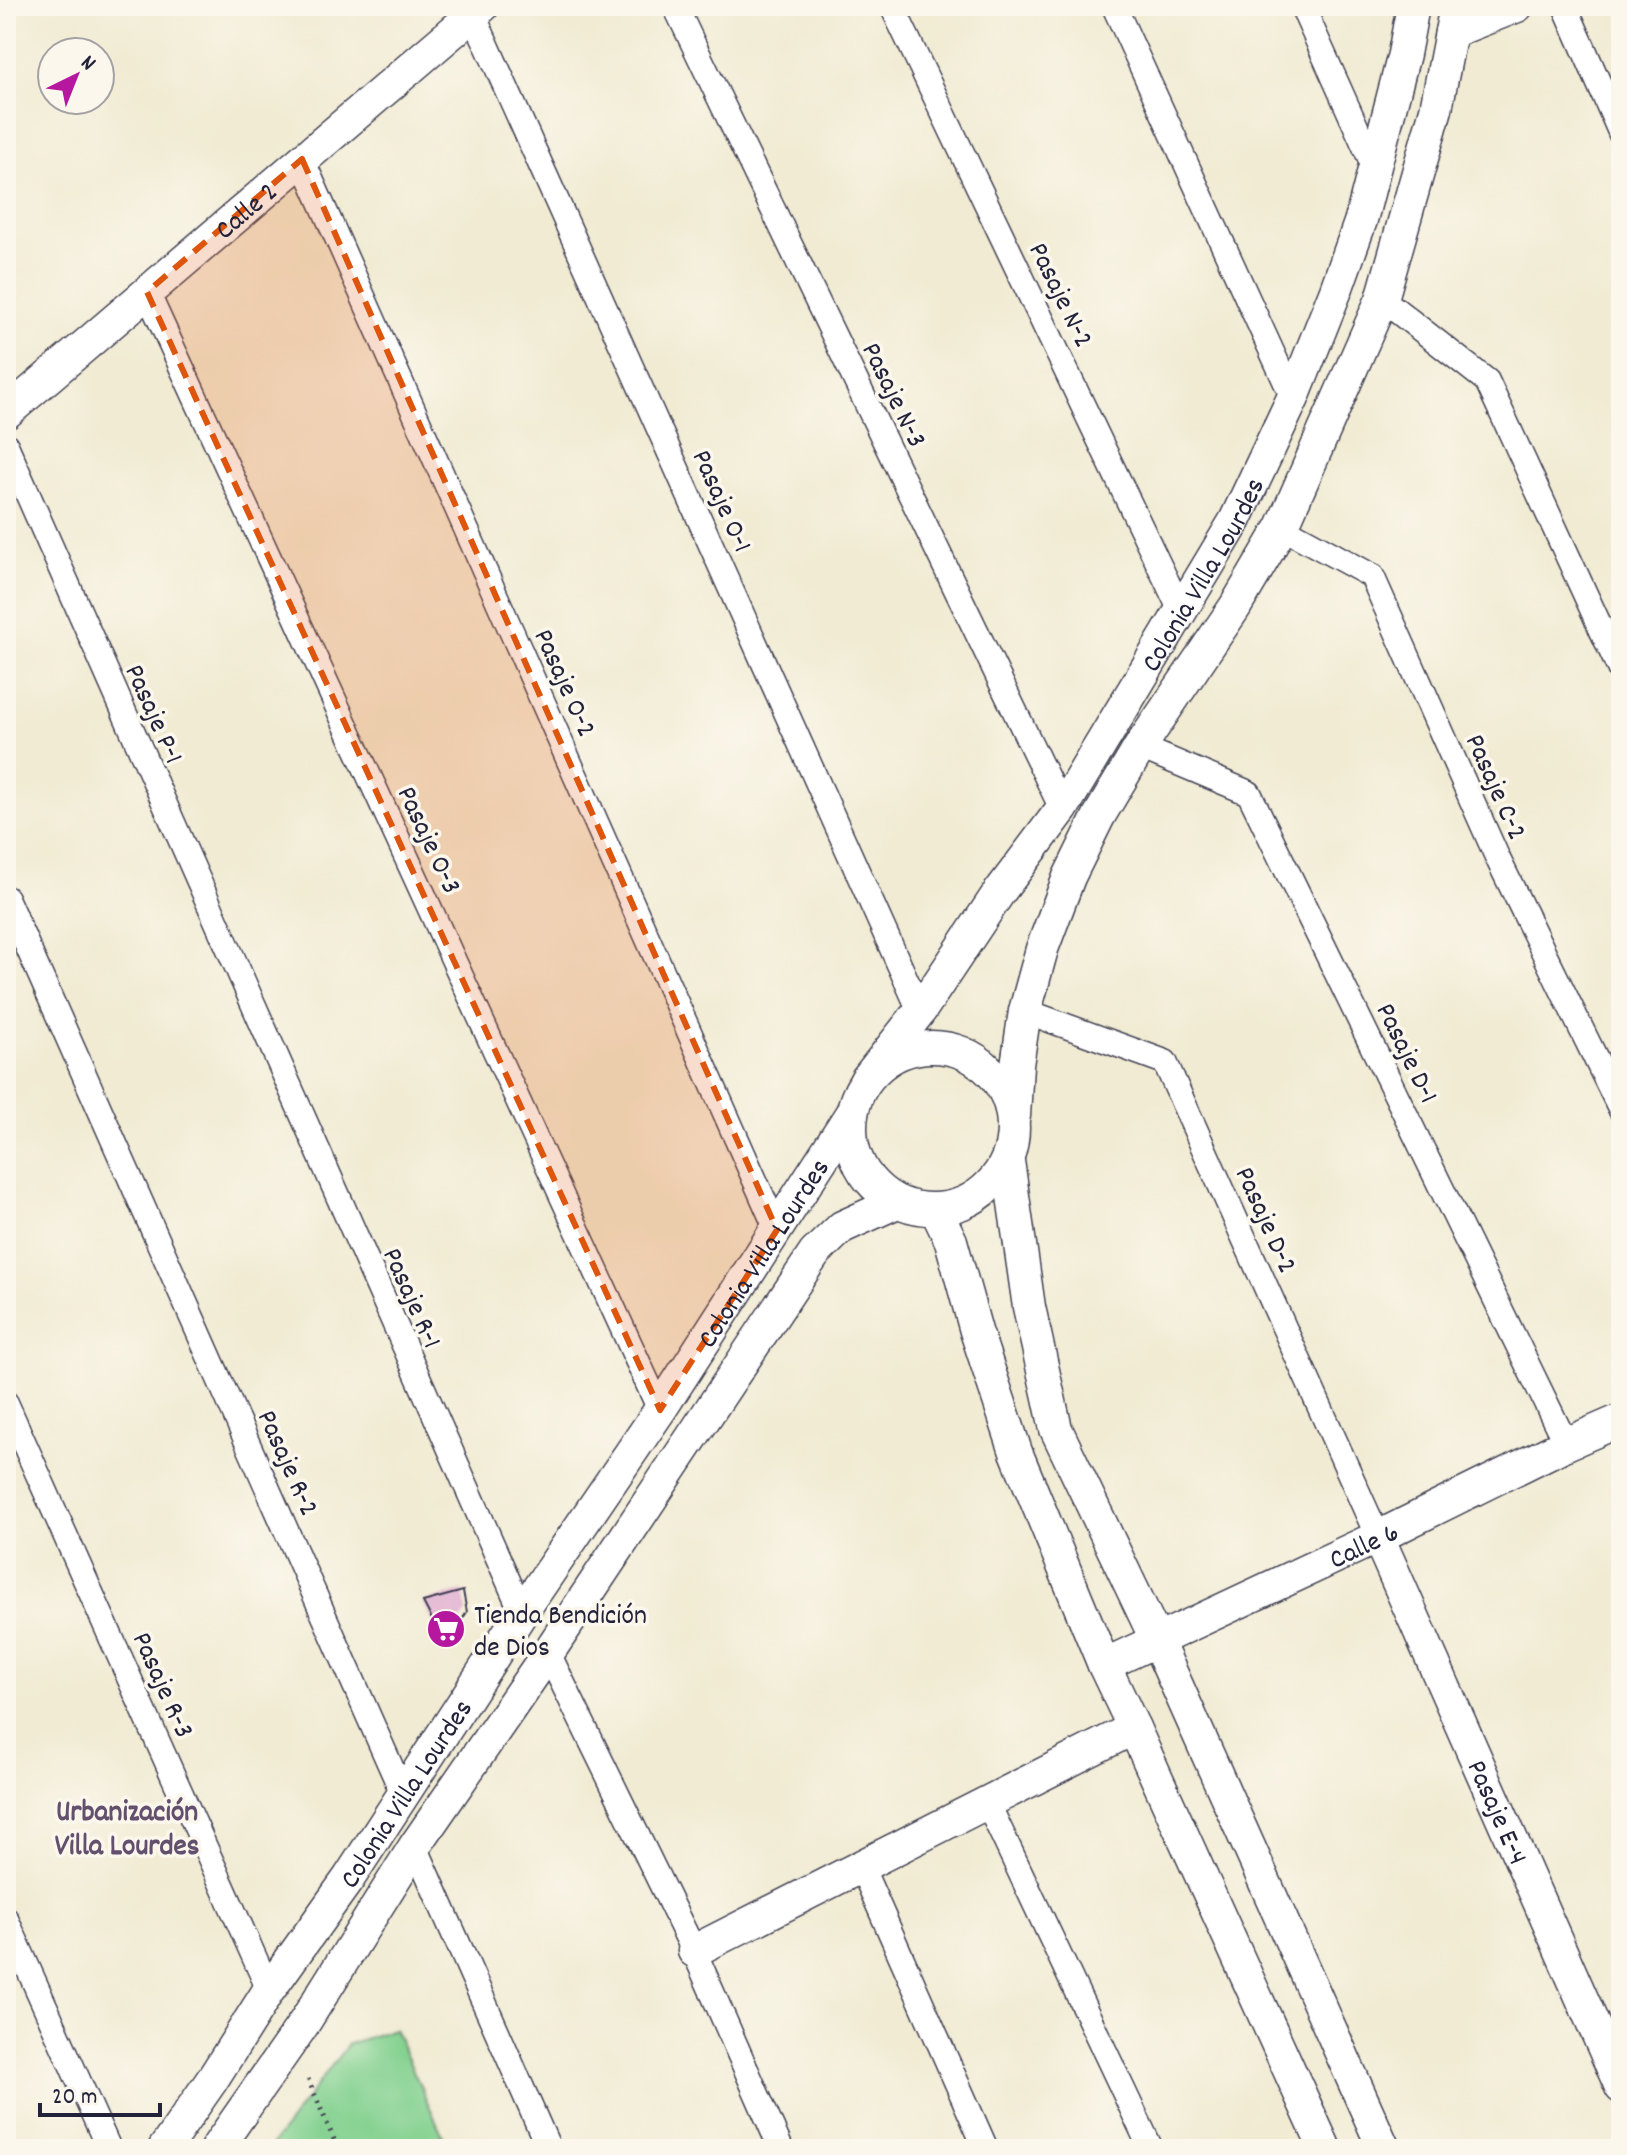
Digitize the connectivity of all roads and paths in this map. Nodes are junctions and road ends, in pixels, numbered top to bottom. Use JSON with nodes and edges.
{"nodes":[{"id":1,"x":675,"y":6,"type":"edge"},
{"id":2,"x":892,"y":6,"type":"edge"},
{"id":3,"x":1114,"y":6,"type":"edge"},
{"id":4,"x":1302,"y":6,"type":"edge"},
{"id":5,"x":1413,"y":6,"type":"edge"},
{"id":6,"x":1517,"y":6,"type":"edge"},
{"id":7,"x":1565,"y":6,"type":"edge"},
{"id":8,"x":478,"y":10,"type":"edge"},
{"id":9,"x":1454,"y":19,"type":"edge"},
{"id":10,"x":1621,"y":134,"type":"edge"},
{"id":11,"x":302,"y":159,"type":"junction"},
{"id":12,"x":1375,"y":169,"type":"junction"},
{"id":13,"x":147,"y":292,"type":"junction"},
{"id":14,"x":1382,"y":299,"type":"junction"},
{"id":15,"x":1293,"y":398,"type":"junction"},
{"id":16,"x":6,"y":413,"type":"edge"},
{"id":17,"x":6,"y":445,"type":"edge"},
{"id":18,"x":1282,"y":527,"type":"junction"},
{"id":19,"x":1180,"y":609,"type":"junction"},
{"id":20,"x":1621,"y":672,"type":"edge"},
{"id":21,"x":1140,"y":747,"type":"junction"},
{"id":22,"x":1062,"y":809,"type":"junction"},
{"id":23,"x":6,"y":898,"type":"edge"},
{"id":24,"x":252,"y":1005,"type":"joint"},
{"id":25,"x":920,"y":1011,"type":"junction"},
{"id":26,"x":1025,"y":1011,"type":"junction"},
{"id":27,"x":866,"y":1080,"type":"junction"},
{"id":28,"x":1621,"y":1110,"type":"edge"},
{"id":29,"x":851,"y":1114,"type":"junction"},
{"id":30,"x":1014,"y":1116,"type":"junction"},
{"id":31,"x":1008,"y":1161,"type":"junction"},
{"id":32,"x":897,"y":1202,"type":"junction"},
{"id":33,"x":936,"y":1210,"type":"junction"},
{"id":34,"x":777,"y":1230,"type":"junction"},
{"id":35,"x":6,"y":1403,"type":"edge"},
{"id":36,"x":660,"y":1410,"type":"junction"},
{"id":37,"x":1621,"y":1420,"type":"edge"},
{"id":38,"x":1566,"y":1444,"type":"junction"},
{"id":39,"x":1378,"y":1537,"type":"junction"},
{"id":40,"x":522,"y":1612,"type":"junction"},
{"id":41,"x":1157,"y":1641,"type":"junction"},
{"id":42,"x":548,"y":1653,"type":"junction"},
{"id":43,"x":1104,"y":1665,"type":"junction"},
{"id":44,"x":1134,"y":1728,"type":"junction"},
{"id":45,"x":403,"y":1794,"type":"junction"},
{"id":46,"x":987,"y":1802,"type":"junction"},
{"id":47,"x":415,"y":1846,"type":"junction"},
{"id":48,"x":861,"y":1866,"type":"junction"},
{"id":49,"x":6,"y":1919,"type":"edge"},
{"id":50,"x":694,"y":1951,"type":"junction"},
{"id":51,"x":269,"y":1990,"type":"junction"},
{"id":52,"x":291,"y":2042,"type":"junction"},
{"id":53,"x":1621,"y":2087,"type":"edge"},
{"id":54,"x":109,"y":2149,"type":"edge"},
{"id":55,"x":164,"y":2149,"type":"edge"},
{"id":56,"x":216,"y":2149,"type":"edge"},
{"id":57,"x":338,"y":2149,"type":"edge"},
{"id":58,"x":549,"y":2149,"type":"edge"},
{"id":59,"x":781,"y":2149,"type":"edge"},
{"id":60,"x":986,"y":2149,"type":"edge"},
{"id":61,"x":1151,"y":2149,"type":"edge"},
{"id":62,"x":1325,"y":2149,"type":"edge"},
{"id":63,"x":1384,"y":2149,"type":"edge"}],
"edges":[{"from":1,"to":22,"type":"street","name":"Pasaje N-3"},
{"from":2,"to":19,"type":"street","name":"Pasaje N-2"},
{"from":3,"to":15,"type":"street"},
{"from":4,"to":12,"type":"street"},
{"from":5,"to":12,"type":"street","name":"Colonia Villa Lourdes"},
{"from":6,"to":9,"type":"street"},
{"from":7,"to":10,"type":"street"},
{"from":8,"to":11,"type":"street","name":"Calle 2"},
{"from":8,"to":25,"type":"street","name":"Pasaje O-1"},
{"from":9,"to":14,"type":"street","name":"Colonia Villa Lourdes"},
{"from":11,"to":13,"type":"street","name":"Calle 2"},
{"from":11,"to":34,"type":"street","name":"Pasaje O-2"},
{"from":12,"to":15,"type":"street","name":"Colonia Villa Lourdes"},
{"from":13,"to":16,"type":"street","name":"Calle 2"},
{"from":13,"to":36,"type":"street","name":"Pasaje O-3"},
{"from":14,"to":18,"type":"street","name":"Colonia Villa Lourdes"},
{"from":14,"to":20,"type":"street"},
{"from":15,"to":19,"type":"street","name":"Colonia Villa Lourdes"},
{"from":17,"to":24,"type":"street","name":"Pasaje P-1"},
{"from":18,"to":21,"type":"street","name":"Colonia Villa Lourdes"},
{"from":18,"to":28,"type":"street","name":"Pasaje C-2"},
{"from":19,"to":22,"type":"street","name":"Colonia Villa Lourdes"},
{"from":21,"to":26,"type":"street","name":"Colonia Villa Lourdes"},
{"from":21,"to":38,"type":"street","name":"Pasaje D-1"},
{"from":22,"to":25,"type":"street","name":"Colonia Villa Lourdes"},
{"from":23,"to":45,"type":"street","name":"Pasaje R-2"},
{"from":24,"to":40,"type":"street","name":"Pasaje R-1"},
{"from":25,"to":27,"type":"street","name":"Colonia Villa Lourdes"},
{"from":26,"to":30,"type":"street","name":"Colonia Villa Lourdes"},
{"from":26,"to":39,"type":"street","name":"Pasaje D-2"},
{"from":27,"to":29,"type":"street"},
{"from":27,"to":30,"type":"street"},
{"from":29,"to":32,"type":"street"},
{"from":29,"to":34,"type":"street","name":"Colonia Villa Lourdes"},
{"from":30,"to":31,"type":"street"},
{"from":31,"to":33,"type":"street"},
{"from":31,"to":41,"type":"street"},
{"from":32,"to":33,"type":"street"},
{"from":32,"to":42,"type":"street","name":"Colonia Villa Lourdes"},
{"from":33,"to":43,"type":"street"},
{"from":34,"to":36,"type":"street","name":"Colonia Villa Lourdes"},
{"from":35,"to":51,"type":"street","name":"Pasaje R-3"},
{"from":36,"to":40,"type":"street","name":"Colonia Villa Lourdes"},
{"from":37,"to":38,"type":"street","name":"Calle 6"},
{"from":38,"to":39,"type":"street","name":"Calle 6"},
{"from":39,"to":41,"type":"street","name":"Calle 6"},
{"from":39,"to":53,"type":"street","name":"Pasaje E-4"},
{"from":40,"to":45,"type":"street","name":"Colonia Villa Lourdes"},
{"from":41,"to":43,"type":"street","name":"Calle 6"},
{"from":41,"to":63,"type":"street"},
{"from":42,"to":47,"type":"street","name":"Colonia Villa Lourdes"},
{"from":42,"to":50,"type":"street"},
{"from":43,"to":44,"type":"street"},
{"from":44,"to":46,"type":"street"},
{"from":44,"to":62,"type":"street"},
{"from":45,"to":51,"type":"street","name":"Colonia Villa Lourdes"},
{"from":46,"to":48,"type":"street"},
{"from":46,"to":61,"type":"street"},
{"from":47,"to":52,"type":"street","name":"Colonia Villa Lourdes"},
{"from":47,"to":58,"type":"street"},
{"from":48,"to":50,"type":"street"},
{"from":48,"to":60,"type":"street"},
{"from":49,"to":54,"type":"street"},
{"from":50,"to":59,"type":"street"},
{"from":51,"to":55,"type":"street","name":"Colonia Villa Lourdes"},
{"from":52,"to":56,"type":"street","name":"Colonia Villa Lourdes"},
{"from":52,"to":57,"type":"path"}]}
